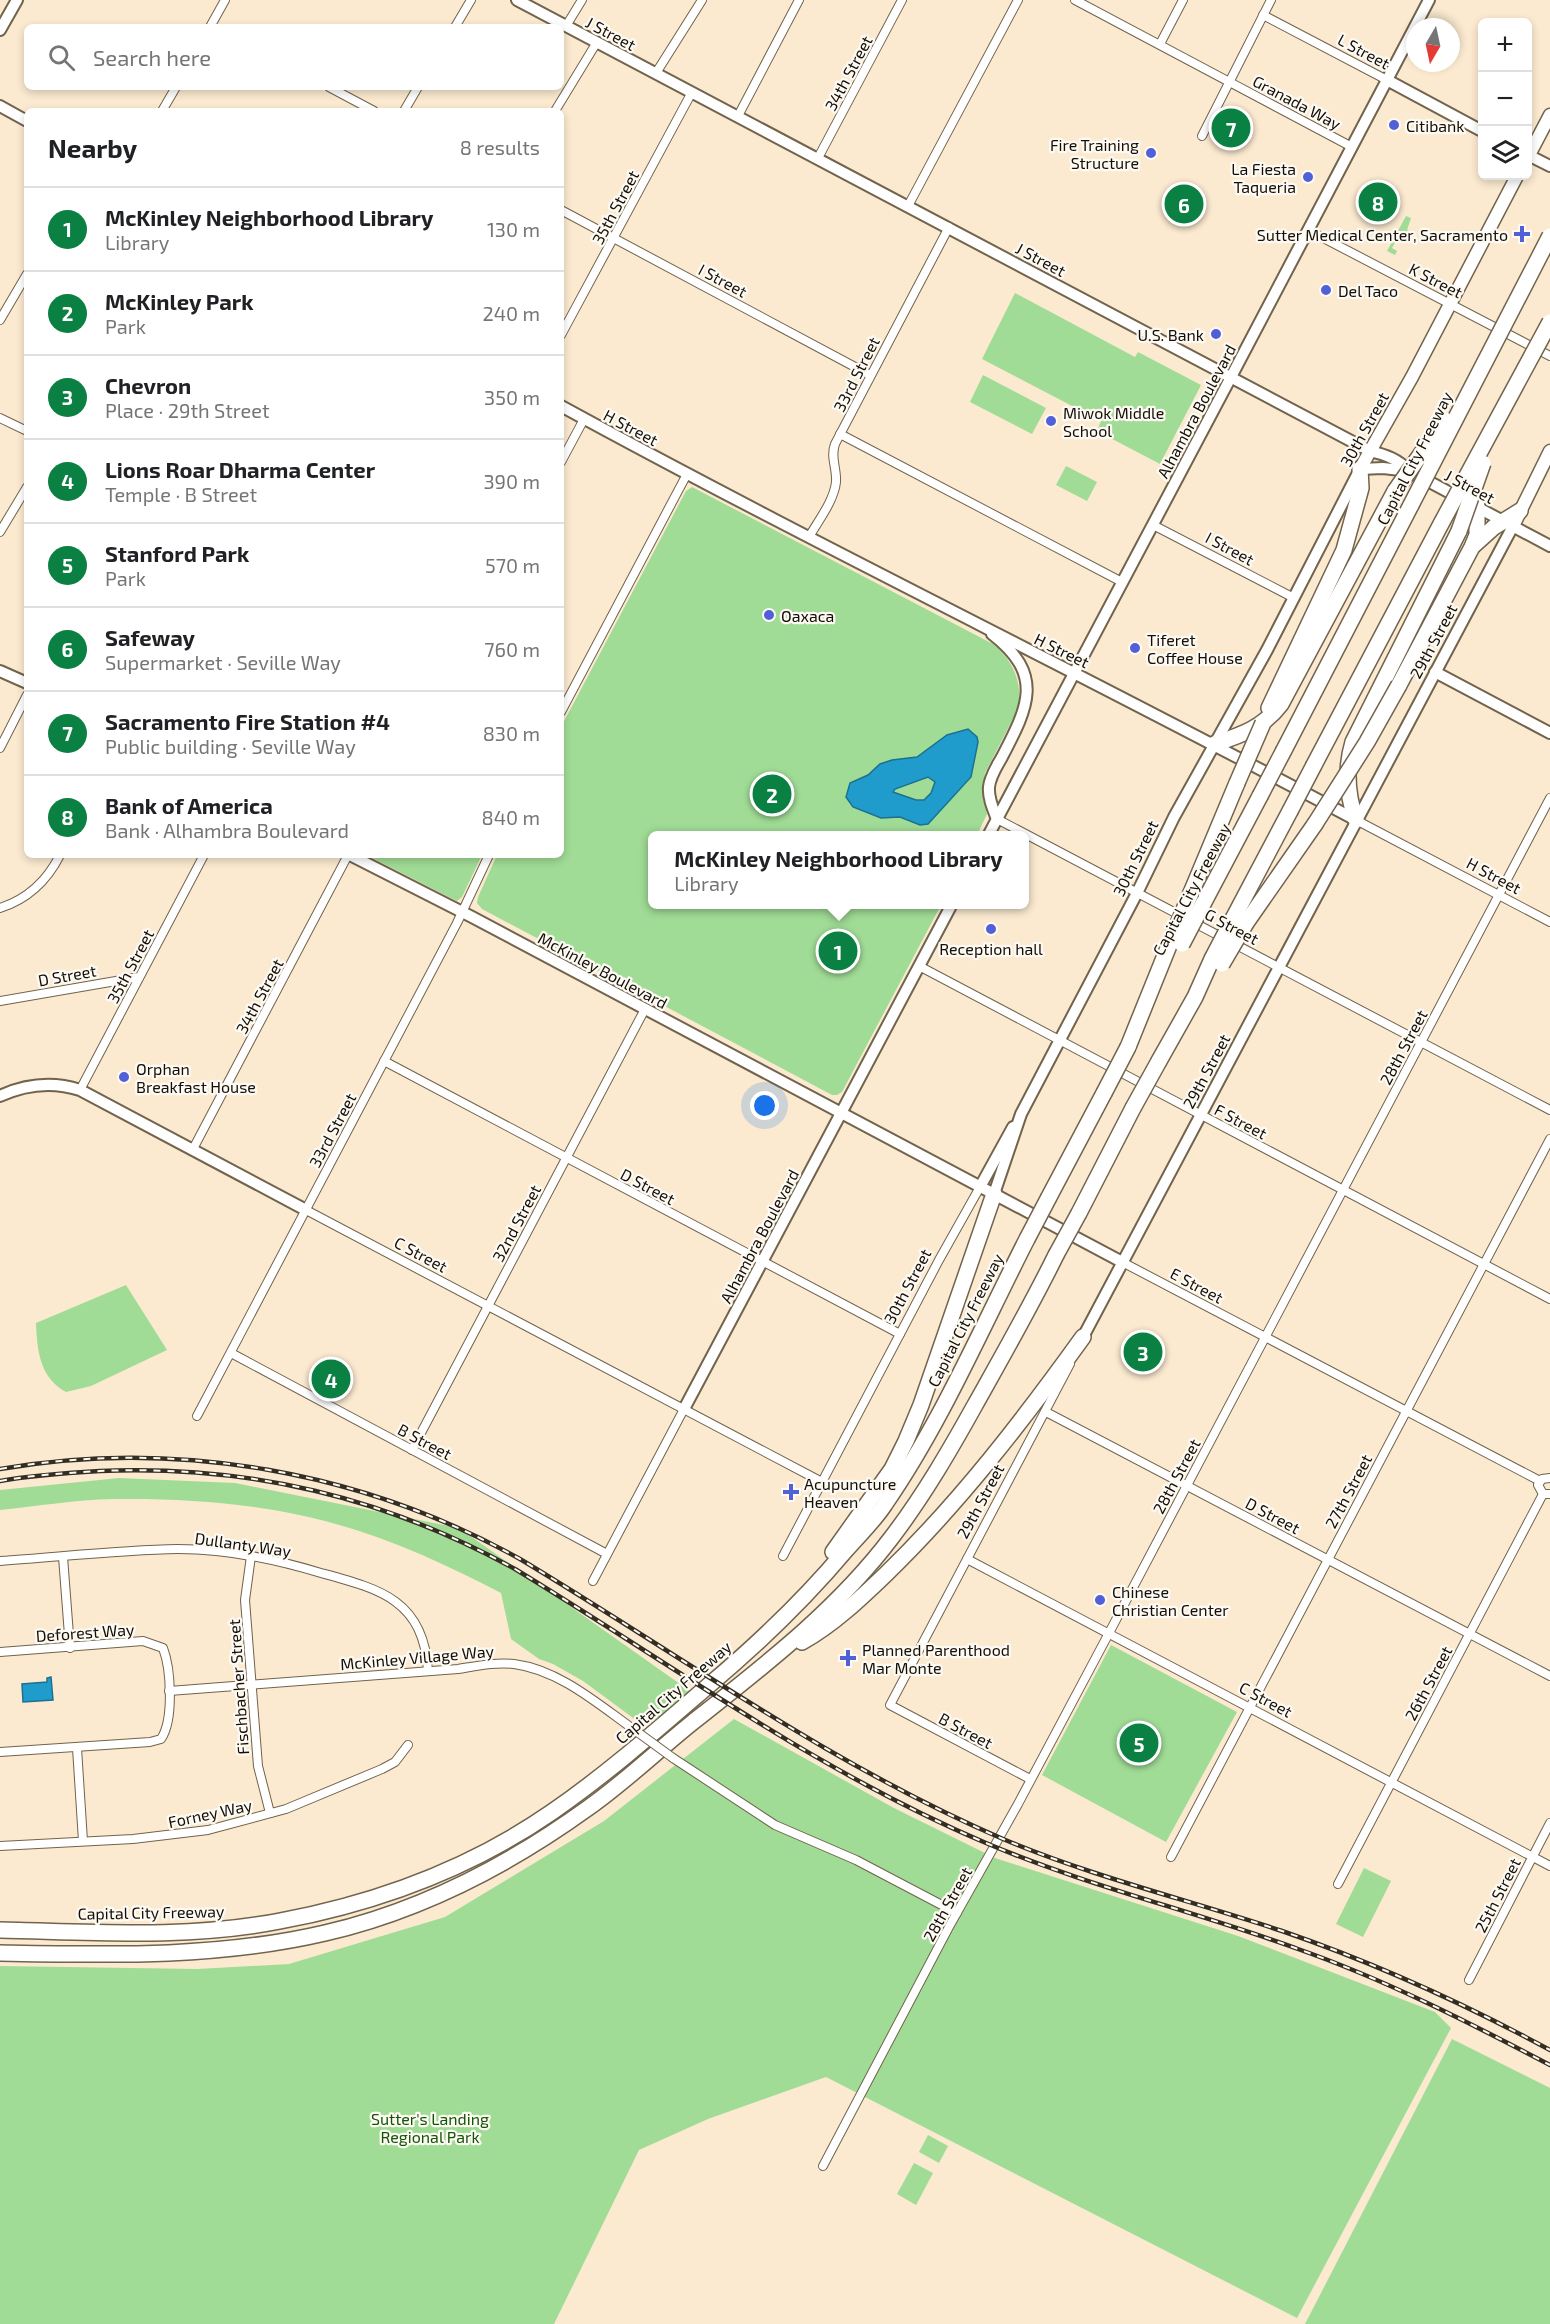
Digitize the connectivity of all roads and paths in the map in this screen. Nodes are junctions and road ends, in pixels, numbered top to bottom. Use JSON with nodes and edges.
{"nodes":[{"id":1,"x":17,"y":0,"type":"edge"},
{"id":2,"x":225,"y":0,"type":"edge"},
{"id":3,"x":471,"y":0,"type":"edge"},
{"id":4,"x":517,"y":0,"type":"edge"},
{"id":5,"x":582,"y":0,"type":"edge"},
{"id":6,"x":702,"y":0,"type":"edge"},
{"id":7,"x":799,"y":0,"type":"edge"},
{"id":8,"x":902,"y":0,"type":"edge"},
{"id":9,"x":1018,"y":0,"type":"edge"},
{"id":10,"x":1075,"y":0,"type":"edge"},
{"id":11,"x":1184,"y":0,"type":"edge"},
{"id":12,"x":1271,"y":0,"type":"edge"},
{"id":13,"x":1429,"y":0,"type":"edge"},
{"id":14,"x":1263,"y":15,"type":"junction"},
{"id":15,"x":212,"y":24,"type":"edge"},
{"id":16,"x":457,"y":24,"type":"edge"},
{"id":17,"x":562,"y":24,"type":"edge"},
{"id":18,"x":566,"y":26,"type":"joint"},
{"id":19,"x":0,"y":30,"type":"edge"},
{"id":20,"x":597,"y":42,"type":"junction"},
{"id":21,"x":1160,"y":44,"type":"junction"},
{"id":22,"x":656,"y":73,"type":"junction"},
{"id":23,"x":1229,"y":81,"type":"junction"},
{"id":24,"x":1387,"y":81,"type":"junction"},
{"id":25,"x":174,"y":90,"type":"edge"},
{"id":26,"x":335,"y":90,"type":"edge"},
{"id":27,"x":416,"y":90,"type":"edge"},
{"id":28,"x":692,"y":92,"type":"junction"},
{"id":29,"x":0,"y":106,"type":"edge"},
{"id":30,"x":164,"y":108,"type":"edge"},
{"id":31,"x":368,"y":108,"type":"edge"},
{"id":32,"x":406,"y":108,"type":"edge"},
{"id":33,"x":557,"y":108,"type":"edge"},
{"id":34,"x":1550,"y":115,"type":"edge"},
{"id":35,"x":738,"y":116,"type":"junction"},
{"id":36,"x":24,"y":119,"type":"edge"},
{"id":37,"x":1478,"y":129,"type":"edge"},
{"id":38,"x":1202,"y":136,"type":"dead end"},
{"id":39,"x":1352,"y":147,"type":"junction"},
{"id":40,"x":1532,"y":149,"type":"edge"},
{"id":41,"x":818,"y":158,"type":"junction"},
{"id":42,"x":1532,"y":158,"type":"edge"},
{"id":43,"x":1550,"y":166,"type":"edge"},
{"id":44,"x":1515,"y":180,"type":"edge"},
{"id":45,"x":908,"y":206,"type":"junction"},
{"id":46,"x":564,"y":212,"type":"edge"},
{"id":47,"x":949,"y":227,"type":"junction"},
{"id":48,"x":1308,"y":230,"type":"junction"},
{"id":49,"x":1550,"y":236,"type":"edge"},
{"id":50,"x":614,"y":239,"type":"junction"},
{"id":51,"x":24,"y":279,"type":"edge"},
{"id":52,"x":1450,"y":303,"type":"junction"},
{"id":53,"x":0,"y":320,"type":"edge"},
{"id":54,"x":1550,"y":322,"type":"edge"},
{"id":55,"x":564,"y":330,"type":"edge"},
{"id":56,"x":1550,"y":356,"type":"edge"},
{"id":57,"x":870,"y":375,"type":"junction"},
{"id":58,"x":1231,"y":377,"type":"junction"},
{"id":59,"x":1474,"y":379,"type":"junction"},
{"id":60,"x":564,"y":408,"type":"edge"},
{"id":61,"x":0,"y":418,"type":"edge"},
{"id":62,"x":584,"y":419,"type":"junction"},
{"id":63,"x":1497,"y":423,"type":"junction"},
{"id":64,"x":24,"y":430,"type":"edge"},
{"id":65,"x":840,"y":435,"type":"junction"},
{"id":66,"x":1370,"y":451,"type":"junction"},
{"id":67,"x":1550,"y":451,"type":"edge"},
{"id":68,"x":564,"y":456,"type":"edge"},
{"id":69,"x":1360,"y":469,"type":"junction"},
{"id":70,"x":1409,"y":471,"type":"junction"},
{"id":71,"x":687,"y":474,"type":"junction"},
{"id":72,"x":24,"y":492,"type":"edge"},
{"id":73,"x":1477,"y":506,"type":"junction"},
{"id":74,"x":1512,"y":519,"type":"junction"},
{"id":75,"x":1153,"y":525,"type":"junction"},
{"id":76,"x":0,"y":532,"type":"edge"},
{"id":77,"x":809,"y":537,"type":"junction"},
{"id":78,"x":1550,"y":546,"type":"edge"},
{"id":79,"x":1472,"y":547,"type":"junction"},
{"id":80,"x":1122,"y":582,"type":"junction"},
{"id":81,"x":1294,"y":598,"type":"junction"},
{"id":82,"x":984,"y":629,"type":"junction"},
{"id":83,"x":0,"y":671,"type":"edge"},
{"id":84,"x":1435,"y":672,"type":"junction"},
{"id":85,"x":1074,"y":674,"type":"junction"},
{"id":86,"x":24,"y":682,"type":"edge"},
{"id":87,"x":24,"y":702,"type":"edge"},
{"id":88,"x":564,"y":706,"type":"edge"},
{"id":89,"x":1550,"y":733,"type":"edge"},
{"id":90,"x":1214,"y":744,"type":"junction"},
{"id":91,"x":0,"y":748,"type":"edge"},
{"id":92,"x":1550,"y":798,"type":"edge"},
{"id":93,"x":997,"y":819,"type":"junction"},
{"id":94,"x":1356,"y":820,"type":"junction"},
{"id":95,"x":991,"y":831,"type":"edge"},
{"id":96,"x":1020,"y":831,"type":"edge"},
{"id":97,"x":1029,"y":836,"type":"edge"},
{"id":98,"x":58,"y":858,"type":"edge"},
{"id":99,"x":202,"y":858,"type":"edge"},
{"id":100,"x":347,"y":858,"type":"edge"},
{"id":101,"x":355,"y":858,"type":"edge"},
{"id":102,"x":488,"y":858,"type":"edge"},
{"id":103,"x":1137,"y":893,"type":"junction"},
{"id":104,"x":1499,"y":895,"type":"junction"},
{"id":105,"x":0,"y":908,"type":"edge"},
{"id":106,"x":949,"y":909,"type":"edge"},
{"id":107,"x":462,"y":914,"type":"junction"},
{"id":108,"x":1240,"y":920,"type":"junction"},
{"id":109,"x":1550,"y":922,"type":"edge"},
{"id":110,"x":1177,"y":940,"type":"junction"},
{"id":111,"x":919,"y":966,"type":"junction"},
{"id":112,"x":1280,"y":968,"type":"junction"},
{"id":113,"x":139,"y":977,"type":"junction"},
{"id":114,"x":0,"y":1001,"type":"edge"},
{"id":115,"x":645,"y":1009,"type":"junction"},
{"id":116,"x":1060,"y":1041,"type":"junction"},
{"id":117,"x":1421,"y":1042,"type":"junction"},
{"id":118,"x":384,"y":1061,"type":"junction"},
{"id":119,"x":80,"y":1090,"type":"junction"},
{"id":120,"x":0,"y":1096,"type":"edge"},
{"id":121,"x":1550,"y":1110,"type":"edge"},
{"id":122,"x":841,"y":1113,"type":"junction"},
{"id":123,"x":1201,"y":1115,"type":"junction"},
{"id":124,"x":1550,"y":1139,"type":"edge"},
{"id":125,"x":193,"y":1149,"type":"junction"},
{"id":126,"x":566,"y":1158,"type":"junction"},
{"id":127,"x":1343,"y":1190,"type":"junction"},
{"id":128,"x":987,"y":1191,"type":"junction"},
{"id":129,"x":306,"y":1210,"type":"junction"},
{"id":130,"x":763,"y":1261,"type":"junction"},
{"id":131,"x":1124,"y":1263,"type":"junction"},
{"id":132,"x":1484,"y":1265,"type":"junction"},
{"id":133,"x":1550,"y":1299,"type":"edge"},
{"id":134,"x":488,"y":1306,"type":"junction"},
{"id":135,"x":900,"y":1334,"type":"junction"},
{"id":136,"x":1083,"y":1337,"type":"junction"},
{"id":137,"x":1265,"y":1337,"type":"junction"},
{"id":138,"x":231,"y":1353,"type":"junction"},
{"id":139,"x":684,"y":1409,"type":"junction"},
{"id":140,"x":1406,"y":1411,"type":"junction"},
{"id":141,"x":1046,"y":1412,"type":"junction"},
{"id":142,"x":197,"y":1416,"type":"dead end"},
{"id":143,"x":412,"y":1450,"type":"junction"},
{"id":144,"x":1550,"y":1478,"type":"edge"},
{"id":145,"x":1540,"y":1481,"type":"junction"},
{"id":146,"x":822,"y":1482,"type":"junction"},
{"id":147,"x":1186,"y":1485,"type":"junction"},
{"id":148,"x":1546,"y":1494,"type":"edge"},
{"id":149,"x":607,"y":1554,"type":"junction"},
{"id":150,"x":251,"y":1556,"type":"junction"},
{"id":151,"x":783,"y":1556,"type":"dead end"},
{"id":152,"x":63,"y":1557,"type":"junction"},
{"id":153,"x":967,"y":1558,"type":"junction"},
{"id":154,"x":1328,"y":1559,"type":"junction"},
{"id":155,"x":0,"y":1561,"type":"edge"},
{"id":156,"x":593,"y":1581,"type":"dead end"},
{"id":157,"x":1109,"y":1633,"type":"junction"},
{"id":158,"x":1469,"y":1634,"type":"junction"},
{"id":159,"x":70,"y":1648,"type":"junction"},
{"id":160,"x":0,"y":1652,"type":"edge"},
{"id":161,"x":775,"y":1657,"type":"junction"},
{"id":162,"x":729,"y":1668,"type":"junction"},
{"id":163,"x":428,"y":1671,"type":"junction"},
{"id":164,"x":1550,"y":1676,"type":"edge"},
{"id":165,"x":253,"y":1684,"type":"junction"},
{"id":166,"x":169,"y":1691,"type":"junction"},
{"id":167,"x":890,"y":1705,"type":"joint"},
{"id":168,"x":1250,"y":1708,"type":"junction"},
{"id":169,"x":408,"y":1745,"type":"dead end"},
{"id":170,"x":77,"y":1748,"type":"junction"},
{"id":171,"x":0,"y":1752,"type":"edge"},
{"id":172,"x":1030,"y":1779,"type":"junction"},
{"id":173,"x":1391,"y":1782,"type":"junction"},
{"id":174,"x":270,"y":1814,"type":"junction"},
{"id":175,"x":1550,"y":1823,"type":"edge"},
{"id":176,"x":83,"y":1841,"type":"junction"},
{"id":177,"x":0,"y":1846,"type":"edge"},
{"id":178,"x":1171,"y":1857,"type":"dead end"},
{"id":179,"x":1532,"y":1857,"type":"junction"},
{"id":180,"x":1550,"y":1866,"type":"edge"},
{"id":181,"x":1338,"y":1884,"type":"dead end"},
{"id":182,"x":957,"y":1913,"type":"junction"},
{"id":183,"x":0,"y":1930,"type":"edge"},
{"id":184,"x":0,"y":1953,"type":"edge"},
{"id":185,"x":1469,"y":1980,"type":"dead end"},
{"id":186,"x":823,"y":2166,"type":"dead end"}],
"edges":[{"from":1,"to":19,"type":"main road"},
{"from":2,"to":15,"type":"street"},
{"from":3,"to":16,"type":"street"},
{"from":4,"to":17,"type":"main road","name":"J Street"},
{"from":5,"to":18,"type":"street"},
{"from":6,"to":22,"type":"street"},
{"from":7,"to":35,"type":"street"},
{"from":8,"to":41,"type":"street","name":"34th Street"},
{"from":9,"to":45,"type":"street"},
{"from":10,"to":21,"type":"street"},
{"from":11,"to":21,"type":"street"},
{"from":12,"to":14,"type":"street"},
{"from":13,"to":24,"type":"main road","name":"Alhambra Boulevard"},
{"from":14,"to":23,"type":"street"},
{"from":14,"to":24,"type":"street","name":"L Street"},
{"from":18,"to":20,"type":"main road","name":"J Street"},
{"from":20,"to":22,"type":"main road","name":"J Street"},
{"from":20,"to":33,"type":"street"},
{"from":21,"to":23,"type":"street"},
{"from":22,"to":28,"type":"main road","name":"J Street"},
{"from":23,"to":38,"type":"street"},
{"from":23,"to":39,"type":"street","name":"Granada Way"},
{"from":24,"to":37,"type":"main road","name":"L Street"},
{"from":24,"to":39,"type":"main road","name":"Alhambra Boulevard"},
{"from":25,"to":30,"type":"street"},
{"from":26,"to":31,"type":"street"},
{"from":27,"to":32,"type":"street"},
{"from":28,"to":35,"type":"main road","name":"J Street"},
{"from":28,"to":50,"type":"street","name":"35th Street"},
{"from":29,"to":36,"type":"main road"},
{"from":34,"to":40,"type":"main road"},
{"from":35,"to":41,"type":"main road","name":"J Street"},
{"from":39,"to":48,"type":"main road","name":"Alhambra Boulevard"},
{"from":41,"to":45,"type":"main road","name":"J Street"},
{"from":42,"to":43,"type":"main road"},
{"from":44,"to":52,"type":"main road","name":"30th Street"},
{"from":45,"to":47,"type":"main road","name":"J Street"},
{"from":46,"to":50,"type":"street","name":"I Street"},
{"from":47,"to":57,"type":"street","name":"33rd Street"},
{"from":47,"to":58,"type":"main road","name":"J Street"},
{"from":48,"to":52,"type":"street","name":"K Street"},
{"from":48,"to":58,"type":"main road","name":"Alhambra Boulevard"},
{"from":49,"to":59,"type":"highway","name":"Capital City Freeway","bridge":true},
{"from":50,"to":55,"type":"street","name":"35th Street"},
{"from":50,"to":57,"type":"street","name":"I Street"},
{"from":51,"to":53,"type":"street"},
{"from":52,"to":56,"type":"street","name":"K Street"},
{"from":52,"to":66,"type":"main road","name":"30th Street"},
{"from":54,"to":63,"type":"highway","name":"Capital City Freeway","bridge":true},
{"from":57,"to":65,"type":"street","name":"33rd Street"},
{"from":58,"to":66,"type":"main road","name":"J Street"},
{"from":58,"to":75,"type":"main road","name":"Alhambra Boulevard"},
{"from":59,"to":90,"type":"highway","bridge":true},
{"from":59,"to":110,"type":"highway","name":"Capital City Freeway","bridge":true},
{"from":60,"to":62,"type":"main road","name":"H Street"},
{"from":61,"to":64,"type":"street"},
{"from":62,"to":68,"type":"street"},
{"from":62,"to":71,"type":"main road","name":"H Street"},
{"from":63,"to":94,"type":"highway","bridge":true},
{"from":63,"to":108,"type":"highway","name":"Capital City Freeway","bridge":true},
{"from":65,"to":77,"type":"street","name":"33rd Street"},
{"from":65,"to":80,"type":"street"},
{"from":66,"to":69,"type":"main road","name":"30th Street"},
{"from":66,"to":70,"type":"main road","name":"J Street"},
{"from":67,"to":74,"type":"main road","name":"29th Street"},
{"from":69,"to":70,"type":"main road"},
{"from":69,"to":81,"type":"main road","name":"30th Street"},
{"from":69,"to":110,"type":"highway","bridge":true},
{"from":70,"to":73,"type":"main road","name":"J Street"},
{"from":71,"to":77,"type":"main road","name":"H Street"},
{"from":71,"to":88,"type":"street"},
{"from":72,"to":76,"type":"street"},
{"from":73,"to":74,"type":"main road","name":"J Street"},
{"from":73,"to":79,"type":"highway"},
{"from":74,"to":78,"type":"main road","name":"J Street"},
{"from":74,"to":79,"type":"highway"},
{"from":74,"to":84,"type":"main road","name":"29th Street"},
{"from":75,"to":80,"type":"main road","name":"Alhambra Boulevard"},
{"from":75,"to":81,"type":"street","name":"I Street"},
{"from":77,"to":82,"type":"main road","name":"H Street"},
{"from":79,"to":108,"type":"highway","bridge":true},
{"from":80,"to":85,"type":"main road","name":"Alhambra Boulevard"},
{"from":81,"to":90,"type":"main road","name":"30th Street"},
{"from":82,"to":85,"type":"main road","name":"H Street"},
{"from":82,"to":93,"type":"main road"},
{"from":83,"to":86,"type":"main road"},
{"from":84,"to":89,"type":"main road"},
{"from":84,"to":94,"type":"main road","name":"29th Street"},
{"from":85,"to":90,"type":"main road","name":"H Street"},
{"from":85,"to":93,"type":"main road","name":"Alhambra Boulevard"},
{"from":87,"to":91,"type":"street"},
{"from":90,"to":94,"type":"main road","name":"H Street"},
{"from":90,"to":103,"type":"main road","name":"30th Street"},
{"from":92,"to":104,"type":"street","name":"28th Street"},
{"from":93,"to":95,"type":"main road","name":"Alhambra Boulevard"},
{"from":93,"to":96,"type":"street","name":"G Street"},
{"from":94,"to":104,"type":"street","name":"H Street"},
{"from":94,"to":112,"type":"main road","name":"29th Street"},
{"from":97,"to":103,"type":"street","name":"G Street"},
{"from":98,"to":105,"type":"street"},
{"from":99,"to":113,"type":"street","name":"35th Street"},
{"from":100,"to":125,"type":"street","name":"34th Street"},
{"from":101,"to":107,"type":"main road","name":"McKinley Boulevard"},
{"from":102,"to":107,"type":"street","name":"33rd Street"},
{"from":103,"to":112,"type":"street","name":"G Street"},
{"from":103,"to":116,"type":"main road","name":"30th Street"},
{"from":104,"to":109,"type":"street","name":"H Street"},
{"from":104,"to":117,"type":"street","name":"28th Street"},
{"from":106,"to":111,"type":"main road","name":"Alhambra Boulevard"},
{"from":107,"to":115,"type":"main road","name":"McKinley Boulevard"},
{"from":107,"to":118,"type":"street","name":"33rd Street"},
{"from":108,"to":161,"type":"highway","name":"Capital City Freeway","bridge":true},
{"from":110,"to":162,"type":"highway","name":"Capital City Freeway","bridge":true},
{"from":111,"to":116,"type":"street","name":"F Street"},
{"from":111,"to":122,"type":"main road","name":"Alhambra Boulevard"},
{"from":112,"to":117,"type":"street","name":"G Street"},
{"from":112,"to":123,"type":"main road","name":"29th Street"},
{"from":113,"to":114,"type":"street","name":"D Street"},
{"from":113,"to":119,"type":"street","name":"35th Street"},
{"from":115,"to":122,"type":"main road","name":"McKinley Boulevard"},
{"from":115,"to":126,"type":"street","name":"32nd Street"},
{"from":116,"to":123,"type":"street","name":"F Street"},
{"from":116,"to":128,"type":"main road","name":"30th Street"},
{"from":117,"to":121,"type":"street","name":"G Street"},
{"from":117,"to":127,"type":"street","name":"28th Street"},
{"from":118,"to":126,"type":"street","name":"D Street"},
{"from":118,"to":129,"type":"street","name":"33rd Street"},
{"from":119,"to":120,"type":"main road","name":"C Street"},
{"from":119,"to":125,"type":"main road","name":"C Street"},
{"from":122,"to":128,"type":"main road","name":"E Street"},
{"from":122,"to":130,"type":"main road","name":"Alhambra Boulevard"},
{"from":123,"to":127,"type":"street","name":"F Street"},
{"from":123,"to":131,"type":"main road","name":"29th Street"},
{"from":124,"to":132,"type":"street","name":"27th Street"},
{"from":125,"to":129,"type":"main road","name":"C Street"},
{"from":126,"to":130,"type":"street","name":"D Street"},
{"from":126,"to":134,"type":"street","name":"32nd Street"},
{"from":127,"to":132,"type":"street","name":"F Street"},
{"from":127,"to":137,"type":"street","name":"28th Street"},
{"from":128,"to":131,"type":"main road","name":"E Street"},
{"from":128,"to":135,"type":"street","name":"30th Street"},
{"from":128,"to":162,"type":"highway"},
{"from":129,"to":134,"type":"street","name":"C Street"},
{"from":129,"to":138,"type":"street","name":"33rd Street"},
{"from":130,"to":135,"type":"street","name":"D Street"},
{"from":130,"to":139,"type":"main road","name":"Alhambra Boulevard"},
{"from":131,"to":136,"type":"main road","name":"29th Street"},
{"from":131,"to":137,"type":"street","name":"E Street"},
{"from":132,"to":133,"type":"street","name":"F Street"},
{"from":132,"to":140,"type":"street","name":"27th Street"},
{"from":134,"to":139,"type":"street","name":"C Street"},
{"from":134,"to":143,"type":"street","name":"32nd Street"},
{"from":135,"to":146,"type":"street","name":"30th Street"},
{"from":136,"to":141,"type":"street","name":"29th Street"},
{"from":136,"to":161,"type":"highway"},
{"from":137,"to":140,"type":"street","name":"E Street"},
{"from":137,"to":147,"type":"street","name":"28th Street"},
{"from":138,"to":142,"type":"street","name":"33rd Street"},
{"from":138,"to":143,"type":"street","name":"B Street"},
{"from":139,"to":146,"type":"street","name":"C Street"},
{"from":139,"to":149,"type":"street","name":"Alhambra Boulevard"},
{"from":140,"to":145,"type":"street","name":"E Street"},
{"from":140,"to":154,"type":"street","name":"27th Street"},
{"from":141,"to":147,"type":"street","name":"D Street"},
{"from":141,"to":153,"type":"street","name":"29th Street"},
{"from":143,"to":149,"type":"street","name":"B Street"},
{"from":144,"to":145,"type":"street"},
{"from":145,"to":148,"type":"street"},
{"from":146,"to":151,"type":"street","name":"30th Street"},
{"from":147,"to":154,"type":"street","name":"D Street"},
{"from":147,"to":157,"type":"street","name":"28th Street"},
{"from":148,"to":158,"type":"street","name":"26th Street"},
{"from":149,"to":156,"type":"street","name":"Alhambra Boulevard"},
{"from":150,"to":152,"type":"street","name":"Dullanty Way"},
{"from":150,"to":163,"type":"street","name":"Dullanty Way"},
{"from":150,"to":165,"type":"street","name":"Fischbacher Street"},
{"from":152,"to":155,"type":"street","name":"Dullanty Way"},
{"from":152,"to":159,"type":"street"},
{"from":153,"to":157,"type":"street","name":"C Street"},
{"from":153,"to":167,"type":"street","name":"29th Street"},
{"from":154,"to":158,"type":"street","name":"D Street"},
{"from":154,"to":168,"type":"street","name":"27th Street"},
{"from":157,"to":168,"type":"street","name":"C Street"},
{"from":157,"to":172,"type":"street","name":"28th Street"},
{"from":158,"to":164,"type":"street","name":"D Street"},
{"from":158,"to":173,"type":"street","name":"26th Street"},
{"from":159,"to":160,"type":"street","name":"Deforest Way"},
{"from":159,"to":166,"type":"street","name":"Deforest Way"},
{"from":161,"to":184,"type":"highway","name":"Capital City Freeway"},
{"from":162,"to":183,"type":"highway","name":"Capital City Freeway"},
{"from":163,"to":165,"type":"street","name":"McKinley Village Way"},
{"from":163,"to":182,"type":"street","name":"McKinley Village Way","bridge":true},
{"from":165,"to":166,"type":"street","name":"McKinley Village Way"},
{"from":165,"to":174,"type":"street","name":"Fischbacher Street"},
{"from":166,"to":170,"type":"street"},
{"from":167,"to":172,"type":"street","name":"B Street"},
{"from":168,"to":173,"type":"street","name":"C Street"},
{"from":168,"to":178,"type":"street","name":"27th Street"},
{"from":169,"to":174,"type":"street","name":"Forney Way"},
{"from":170,"to":171,"type":"street"},
{"from":170,"to":176,"type":"street"},
{"from":172,"to":182,"type":"street","name":"28th Street"},
{"from":173,"to":179,"type":"street","name":"C Street"},
{"from":173,"to":181,"type":"street","name":"26th Street"},
{"from":174,"to":176,"type":"street","name":"Forney Way"},
{"from":175,"to":179,"type":"street","name":"25th Street"},
{"from":176,"to":177,"type":"street","name":"Forney Way"},
{"from":179,"to":180,"type":"street","name":"C Street"},
{"from":179,"to":185,"type":"street","name":"25th Street"},
{"from":182,"to":186,"type":"street","name":"28th Street"}]}
